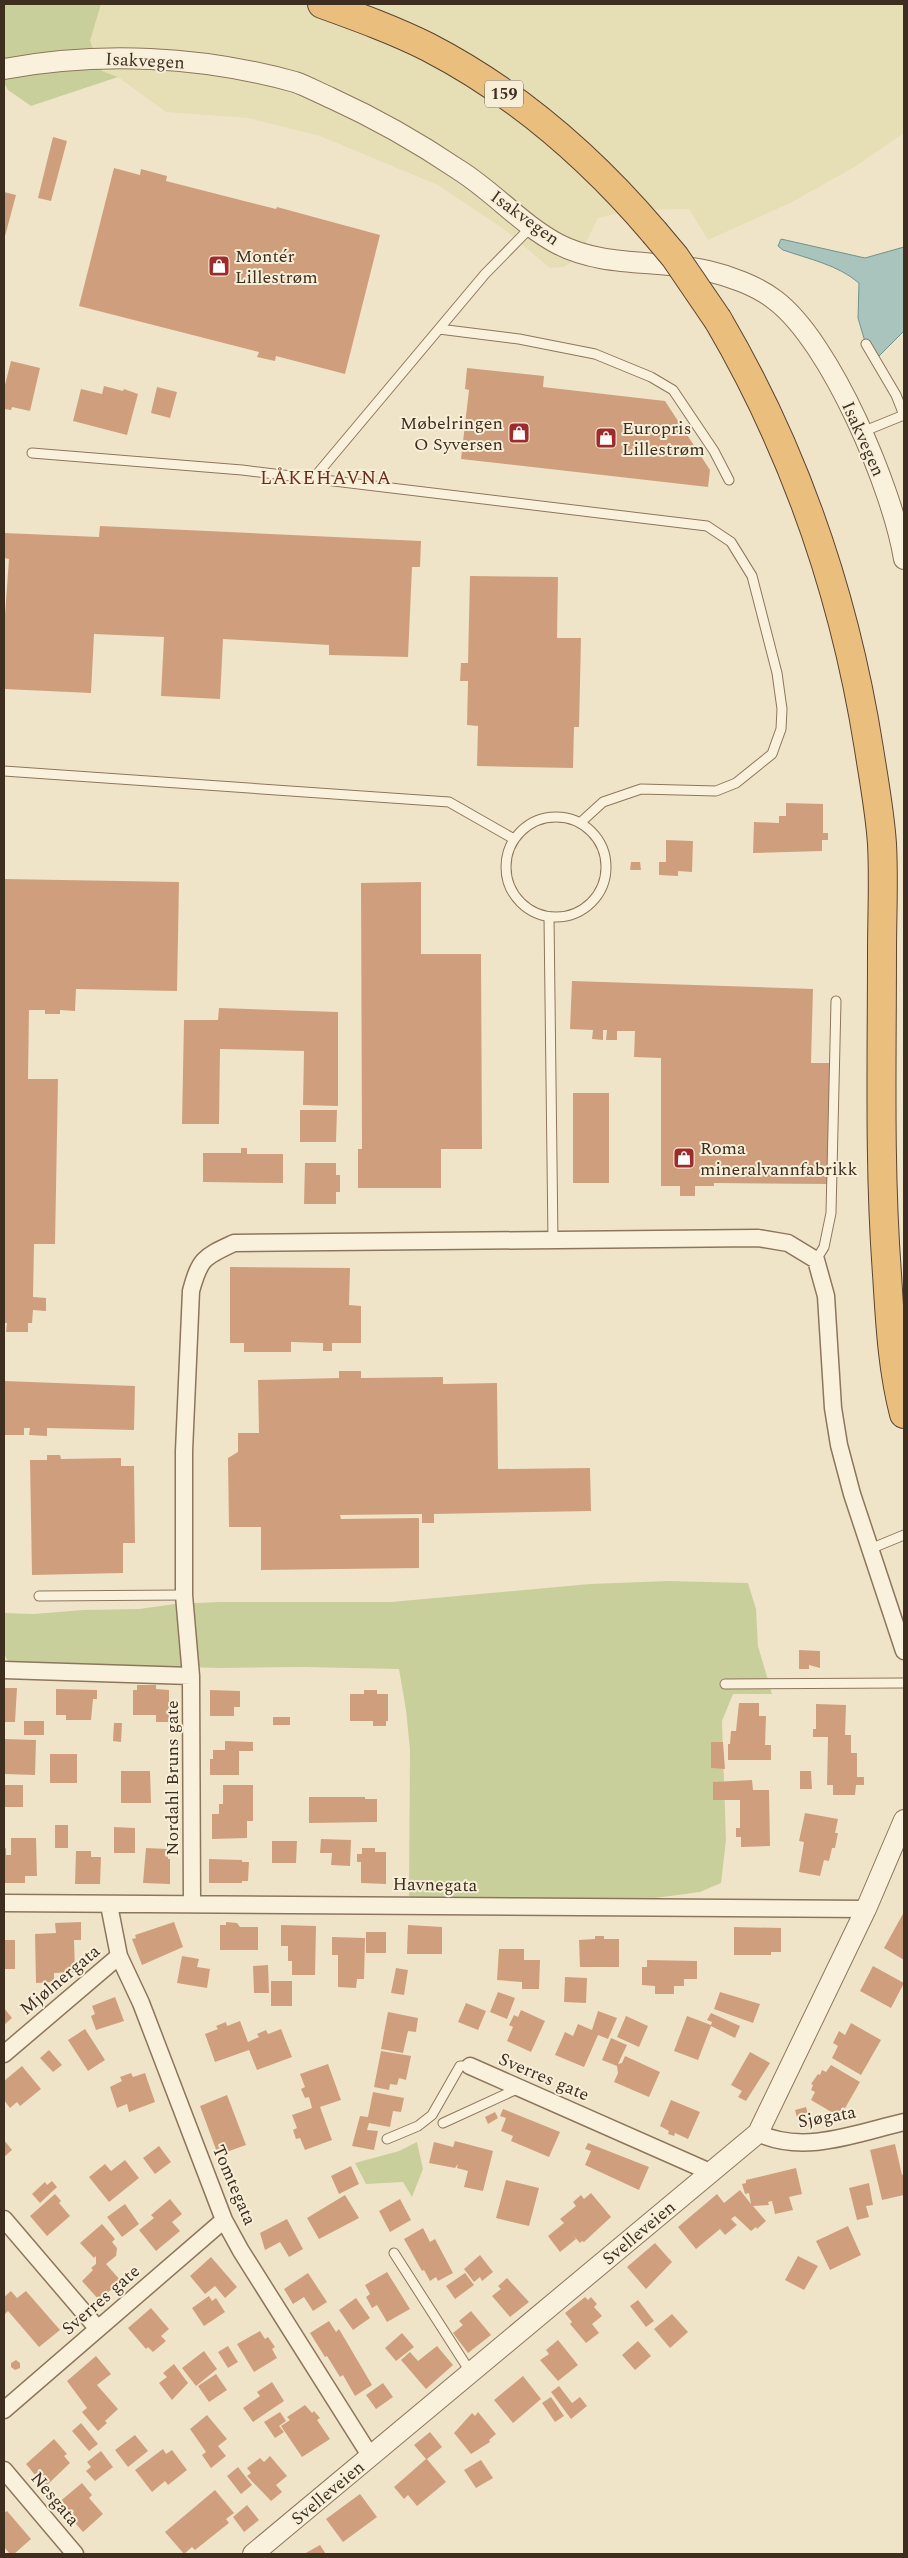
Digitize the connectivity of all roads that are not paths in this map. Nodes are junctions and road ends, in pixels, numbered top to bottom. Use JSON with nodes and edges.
{"nodes":[{"id":1,"x":322,"y":4,"type":"edge"},
{"id":2,"x":4,"y":68,"type":"edge"},
{"id":3,"x":531,"y":226,"type":"junction"},
{"id":4,"x":439,"y":329,"type":"junction"},
{"id":5,"x":866,"y":344,"type":"dead end"},
{"id":6,"x":904,"y":415,"type":"edge"},
{"id":7,"x":861,"y":432,"type":"junction"},
{"id":8,"x":32,"y":453,"type":"dead end"},
{"id":9,"x":313,"y":479,"type":"junction"},
{"id":10,"x":729,"y":480,"type":"dead end"},
{"id":11,"x":904,"y":559,"type":"edge"},
{"id":12,"x":4,"y":771,"type":"edge"},
{"id":13,"x":580,"y":822,"type":"junction"},
{"id":14,"x":514,"y":839,"type":"junction"},
{"id":15,"x":549,"y":917,"type":"junction"},
{"id":16,"x":836,"y":1001,"type":"dead end"},
{"id":17,"x":553,"y":1241,"type":"junction"},
{"id":18,"x":816,"y":1260,"type":"junction"},
{"id":19,"x":903,"y":1409,"type":"edge"},
{"id":20,"x":904,"y":1535,"type":"edge"},
{"id":21,"x":870,"y":1549,"type":"junction"},
{"id":22,"x":184,"y":1595,"type":"junction"},
{"id":23,"x":39,"y":1596,"type":"dead end"},
{"id":24,"x":904,"y":1651,"type":"edge"},
{"id":25,"x":4,"y":1670,"type":"edge"},
{"id":26,"x":191,"y":1676,"type":"junction"},
{"id":27,"x":904,"y":1683,"type":"edge"},
{"id":28,"x":725,"y":1684,"type":"dead end"},
{"id":29,"x":904,"y":1820,"type":"edge"},
{"id":30,"x":4,"y":1902,"type":"edge"},
{"id":31,"x":192,"y":1903,"type":"junction"},
{"id":32,"x":109,"y":1905,"type":"junction"},
{"id":33,"x":866,"y":1909,"type":"junction"},
{"id":34,"x":119,"y":1956,"type":"junction"},
{"id":35,"x":4,"y":2054,"type":"edge"},
{"id":36,"x":470,"y":2066,"type":"joint"},
{"id":37,"x":517,"y":2089,"type":"junction"},
{"id":38,"x":904,"y":2122,"type":"edge"},
{"id":39,"x":443,"y":2123,"type":"dead end"},
{"id":40,"x":758,"y":2133,"type":"junction"},
{"id":41,"x":387,"y":2140,"type":"dead end"},
{"id":42,"x":710,"y":2172,"type":"junction"},
{"id":43,"x":4,"y":2219,"type":"edge"},
{"id":44,"x":224,"y":2220,"type":"junction"},
{"id":45,"x":394,"y":2253,"type":"dead end"},
{"id":46,"x":98,"y":2329,"type":"junction"},
{"id":47,"x":472,"y":2374,"type":"junction"},
{"id":48,"x":4,"y":2410,"type":"edge"},
{"id":49,"x":371,"y":2457,"type":"junction"},
{"id":50,"x":4,"y":2470,"type":"edge"},
{"id":51,"x":75,"y":2554,"type":"edge"},
{"id":52,"x":253,"y":2554,"type":"edge"}],
"edges":[{"from":1,"to":19,"type":"highway","number":"159","bridge":true},
{"from":2,"to":3,"type":"street","name":"Isakvegen"},
{"from":3,"to":4,"type":"lane"},
{"from":3,"to":7,"type":"street","name":"Isakvegen"},
{"from":4,"to":9,"type":"lane"},
{"from":4,"to":10,"type":"lane"},
{"from":5,"to":6,"type":"lane"},
{"from":6,"to":7,"type":"lane"},
{"from":7,"to":11,"type":"street","name":"Isakvegen"},
{"from":8,"to":9,"type":"lane"},
{"from":9,"to":13,"type":"lane"},
{"from":12,"to":14,"type":"lane"},
{"from":13,"to":14,"type":"lane"},
{"from":13,"to":15,"type":"lane"},
{"from":14,"to":15,"type":"lane"},
{"from":15,"to":17,"type":"lane"},
{"from":16,"to":18,"type":"lane"},
{"from":17,"to":18,"type":"street","name":"Nordahl Bruns gate"},
{"from":17,"to":22,"type":"street","name":"Nordahl Bruns gate"},
{"from":18,"to":21,"type":"street"},
{"from":20,"to":21,"type":"lane"},
{"from":21,"to":24,"type":"street"},
{"from":22,"to":23,"type":"lane"},
{"from":22,"to":26,"type":"street","name":"Nordahl Bruns gate"},
{"from":25,"to":26,"type":"street"},
{"from":26,"to":31,"type":"street","name":"Nordahl Bruns gate"},
{"from":27,"to":28,"type":"lane"},
{"from":29,"to":33,"type":"street","name":"Svelleveien"},
{"from":30,"to":32,"type":"street","name":"Havnegata"},
{"from":31,"to":32,"type":"street","name":"Havnegata"},
{"from":31,"to":33,"type":"street","name":"Havnegata"},
{"from":32,"to":34,"type":"street","name":"Tomtegata"},
{"from":33,"to":40,"type":"street","name":"Svelleveien"},
{"from":34,"to":35,"type":"street","name":"Mjølnergata"},
{"from":34,"to":44,"type":"street","name":"Tomtegata"},
{"from":36,"to":37,"type":"street","name":"Sverres gate"},
{"from":36,"to":41,"type":"lane","name":"Sverres gate"},
{"from":37,"to":39,"type":"lane"},
{"from":37,"to":42,"type":"street","name":"Sverres gate"},
{"from":38,"to":40,"type":"street","name":"Sjøgata"},
{"from":40,"to":42,"type":"street","name":"Svelleveien"},
{"from":42,"to":47,"type":"street","name":"Svelleveien"},
{"from":43,"to":46,"type":"street"},
{"from":44,"to":46,"type":"street","name":"Sverres gate"},
{"from":44,"to":49,"type":"street","name":"Tomtegata"},
{"from":45,"to":47,"type":"lane"},
{"from":46,"to":48,"type":"street","name":"Sverres gate"},
{"from":47,"to":49,"type":"street","name":"Svelleveien"},
{"from":49,"to":52,"type":"street","name":"Svelleveien"},
{"from":50,"to":51,"type":"street","name":"Nesgata"}]}
